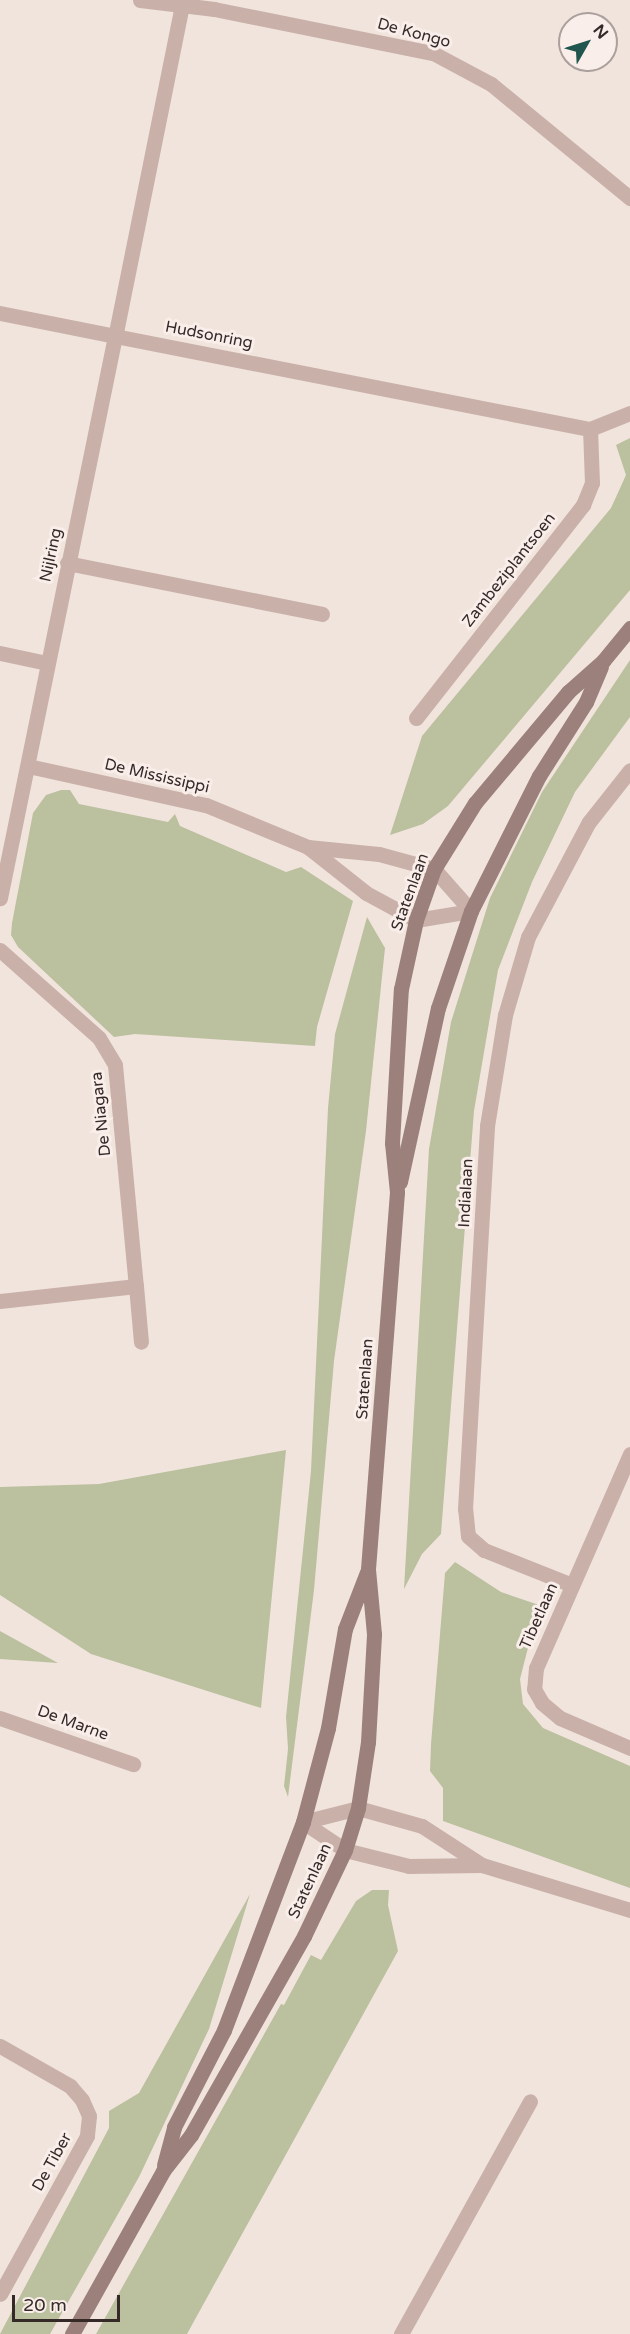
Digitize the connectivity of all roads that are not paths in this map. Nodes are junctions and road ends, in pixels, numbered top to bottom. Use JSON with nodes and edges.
{"nodes":[{"id":1,"x":140,"y":0,"type":"edge"},
{"id":2,"x":182,"y":3,"type":"edge"},
{"id":3,"x":630,"y":198,"type":"edge"},
{"id":4,"x":0,"y":313,"type":"edge"},
{"id":5,"x":116,"y":336,"type":"junction"},
{"id":6,"x":630,"y":413,"type":"edge"},
{"id":7,"x":590,"y":429,"type":"junction"},
{"id":8,"x":67,"y":563,"type":"junction"},
{"id":9,"x":322,"y":614,"type":"dead end"},
{"id":10,"x":630,"y":628,"type":"edge"},
{"id":11,"x":0,"y":653,"type":"edge"},
{"id":12,"x":603,"y":661,"type":"junction"},
{"id":13,"x":47,"y":663,"type":"junction"},
{"id":14,"x":416,"y":718,"type":"dead end"},
{"id":15,"x":28,"y":766,"type":"junction"},
{"id":16,"x":630,"y":770,"type":"edge"},
{"id":17,"x":308,"y":848,"type":"junction"},
{"id":18,"x":434,"y":869,"type":"junction"},
{"id":19,"x":0,"y":898,"type":"edge"},
{"id":20,"x":471,"y":911,"type":"junction"},
{"id":21,"x":416,"y":920,"type":"junction"},
{"id":22,"x":0,"y":950,"type":"edge"},
{"id":23,"x":397,"y":1192,"type":"junction"},
{"id":24,"x":136,"y":1286,"type":"junction"},
{"id":25,"x":0,"y":1301,"type":"edge"},
{"id":26,"x":141,"y":1342,"type":"dead end"},
{"id":27,"x":630,"y":1454,"type":"edge"},
{"id":28,"x":368,"y":1569,"type":"junction"},
{"id":29,"x":572,"y":1586,"type":"junction"},
{"id":30,"x":0,"y":1718,"type":"edge"},
{"id":31,"x":630,"y":1748,"type":"edge"},
{"id":32,"x":133,"y":1764,"type":"dead end"},
{"id":33,"x":358,"y":1808,"type":"junction"},
{"id":34,"x":303,"y":1822,"type":"junction"},
{"id":35,"x":345,"y":1850,"type":"junction"},
{"id":36,"x":482,"y":1865,"type":"junction"},
{"id":37,"x":630,"y":1910,"type":"edge"},
{"id":38,"x":0,"y":2046,"type":"edge"},
{"id":39,"x":530,"y":2101,"type":"dead end"},
{"id":40,"x":163,"y":2171,"type":"junction"},
{"id":41,"x":0,"y":2294,"type":"edge"},
{"id":42,"x":72,"y":2334,"type":"edge"},
{"id":43,"x":401,"y":2334,"type":"edge"}],
"edges":[{"from":1,"to":2,"type":"street","name":"De Kongo"},
{"from":2,"to":3,"type":"street","name":"De Kongo"},
{"from":2,"to":5,"type":"street"},
{"from":4,"to":5,"type":"street"},
{"from":5,"to":7,"type":"street","name":"Hudsonring"},
{"from":5,"to":8,"type":"street","name":"Nijlring"},
{"from":6,"to":7,"type":"street"},
{"from":7,"to":14,"type":"street","name":"Zambeziplantsoen"},
{"from":8,"to":9,"type":"street"},
{"from":8,"to":13,"type":"street","name":"Nijlring"},
{"from":10,"to":12,"type":"main road","name":"Statenlaan"},
{"from":11,"to":13,"type":"street"},
{"from":12,"to":18,"type":"main road","name":"Statenlaan"},
{"from":12,"to":20,"type":"main road","name":"Statenlaan"},
{"from":13,"to":15,"type":"street","name":"Nijlring"},
{"from":15,"to":17,"type":"street","name":"De Mississippi"},
{"from":15,"to":19,"type":"street","name":"Nijlring"},
{"from":16,"to":29,"type":"street","name":"Indialaan"},
{"from":17,"to":18,"type":"street","name":"De Mississippi"},
{"from":17,"to":21,"type":"street","name":"De Mississippi"},
{"from":18,"to":20,"type":"street"},
{"from":18,"to":21,"type":"main road","name":"Statenlaan"},
{"from":20,"to":21,"type":"street"},
{"from":20,"to":23,"type":"main road","name":"Statenlaan"},
{"from":21,"to":23,"type":"main road","name":"Statenlaan"},
{"from":22,"to":24,"type":"street","name":"De Niagara"},
{"from":23,"to":28,"type":"main road","name":"Statenlaan"},
{"from":24,"to":25,"type":"street"},
{"from":24,"to":26,"type":"street","name":"De Niagara"},
{"from":27,"to":29,"type":"street","name":"Tibetlaan"},
{"from":28,"to":33,"type":"main road","name":"Statenlaan"},
{"from":28,"to":34,"type":"main road","name":"Statenlaan"},
{"from":29,"to":31,"type":"street","name":"Tibetlaan"},
{"from":30,"to":32,"type":"street","name":"De Marne"},
{"from":33,"to":34,"type":"street"},
{"from":33,"to":35,"type":"main road","name":"Statenlaan"},
{"from":33,"to":36,"type":"street"},
{"from":34,"to":35,"type":"street"},
{"from":34,"to":40,"type":"main road","name":"Statenlaan"},
{"from":35,"to":36,"type":"street"},
{"from":35,"to":40,"type":"main road","name":"Statenlaan"},
{"from":36,"to":37,"type":"street"},
{"from":38,"to":41,"type":"street","name":"De Tiber"},
{"from":39,"to":43,"type":"street"},
{"from":40,"to":42,"type":"main road","name":"Statenlaan"}]}
